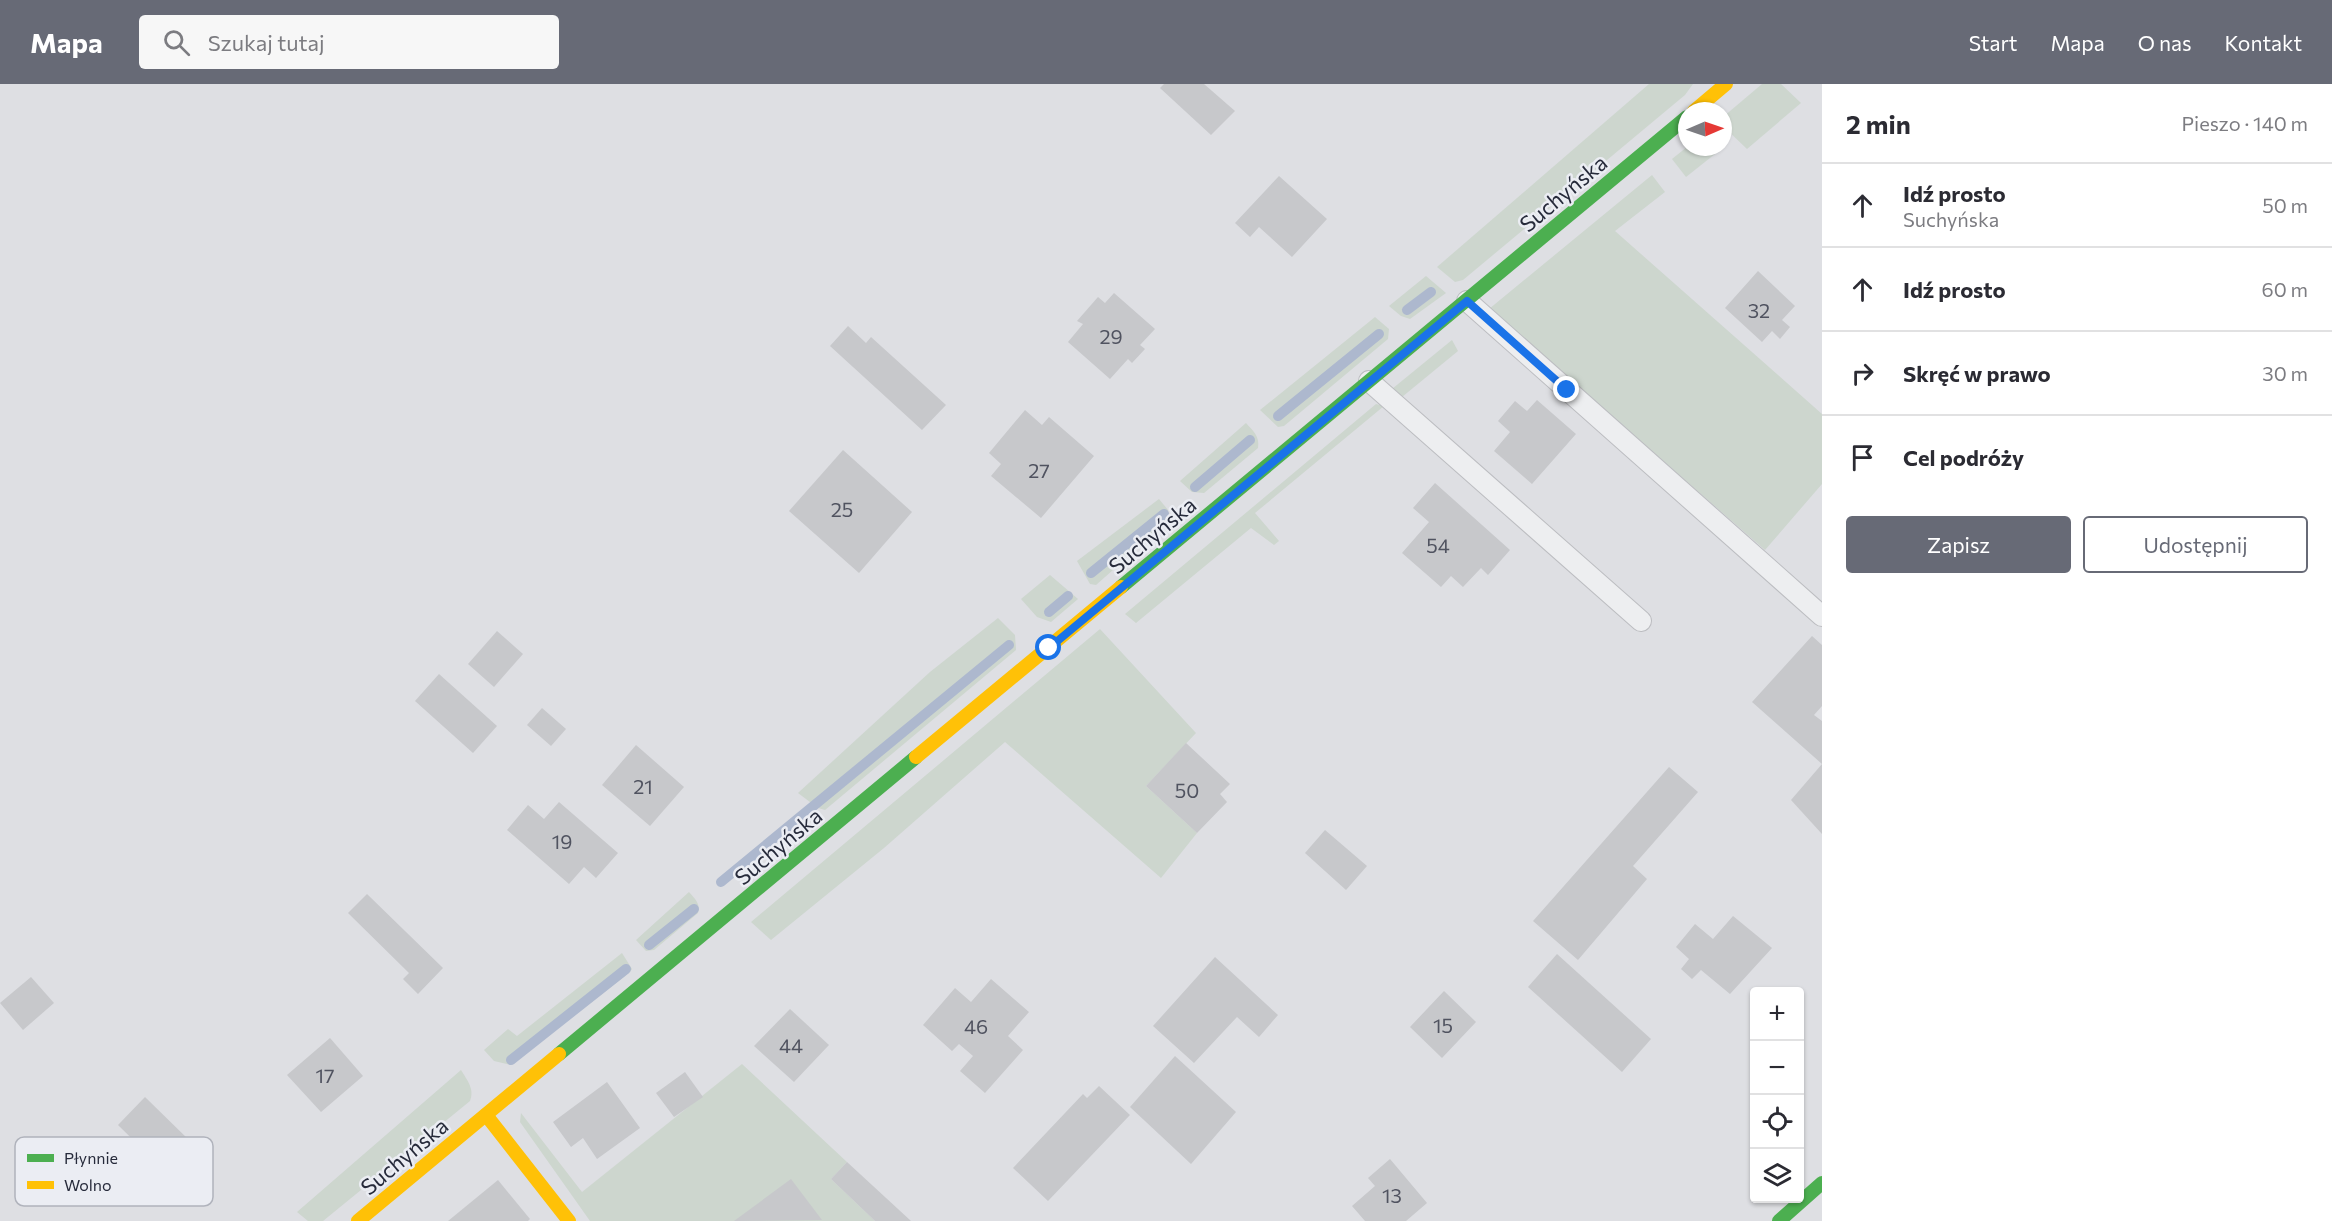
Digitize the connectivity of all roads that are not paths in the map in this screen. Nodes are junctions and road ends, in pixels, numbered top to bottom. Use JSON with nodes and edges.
{"nodes":[{"id":1,"x":1726,"y":84,"type":"edge"},
{"id":2,"x":1705,"y":102,"type":"edge"},
{"id":3,"x":1678,"y":125,"type":"edge"},
{"id":4,"x":1467,"y":301,"type":"junction"},
{"id":5,"x":1369,"y":381,"type":"junction"},
{"id":6,"x":1822,"y":616,"type":"edge"},
{"id":7,"x":1641,"y":621,"type":"dead end"},
{"id":8,"x":486,"y":1115,"type":"junction"},
{"id":9,"x":1822,"y":1183,"type":"edge"},
{"id":10,"x":358,"y":1221,"type":"edge"},
{"id":11,"x":569,"y":1221,"type":"edge"},
{"id":12,"x":1779,"y":1221,"type":"edge"}],
"edges":[{"from":1,"to":2,"type":"street"},
{"from":3,"to":4,"type":"street","name":"Suchyńska"},
{"from":4,"to":5,"type":"street","name":"Suchyńska"},
{"from":4,"to":6,"type":"lane"},
{"from":5,"to":7,"type":"lane"},
{"from":5,"to":8,"type":"street","name":"Suchyńska"},
{"from":8,"to":10,"type":"street","name":"Suchyńska"},
{"from":8,"to":11,"type":"street"},
{"from":9,"to":12,"type":"street"}]}
